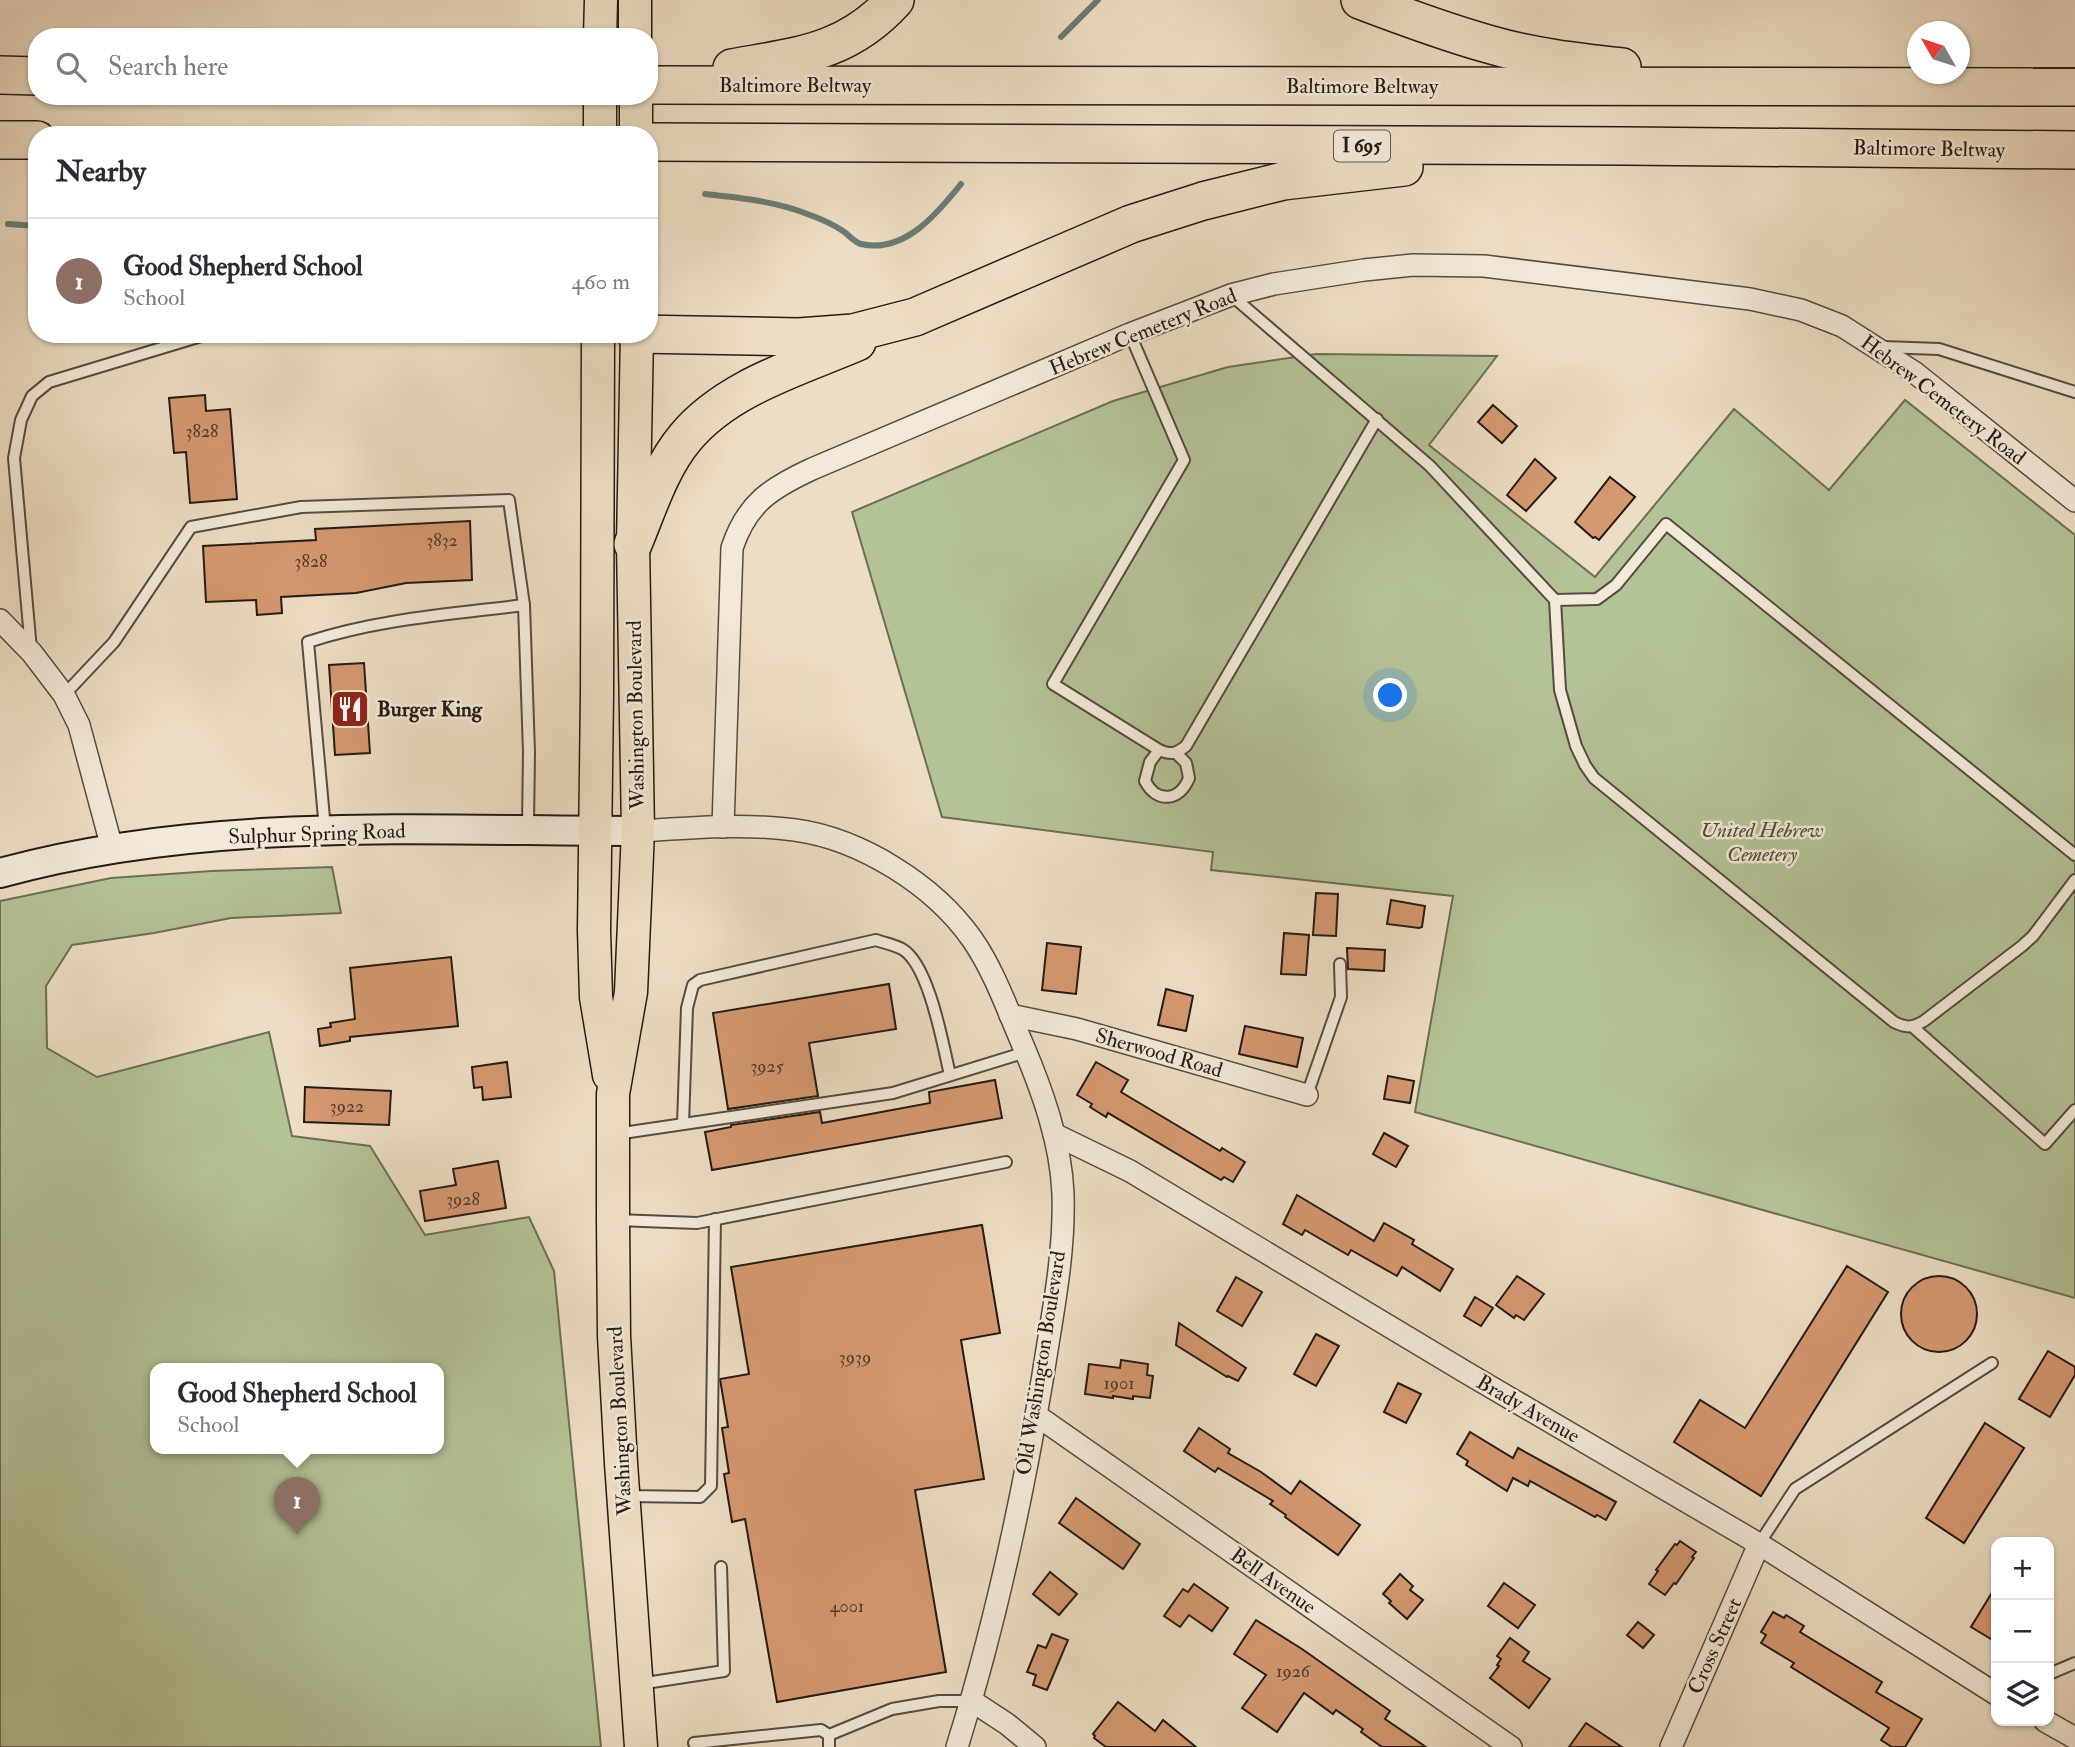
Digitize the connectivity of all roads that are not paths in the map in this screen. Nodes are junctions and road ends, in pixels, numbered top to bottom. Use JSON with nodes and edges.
{"nodes":[{"id":1,"x":601,"y":0,"type":"edge"},
{"id":2,"x":635,"y":0,"type":"edge"},
{"id":3,"x":895,"y":0,"type":"edge"},
{"id":4,"x":1360,"y":0,"type":"edge"},
{"id":5,"x":600,"y":28,"type":"edge"},
{"id":6,"x":635,"y":28,"type":"edge"},
{"id":7,"x":0,"y":75,"type":"edge"},
{"id":8,"x":28,"y":76,"type":"edge"},
{"id":9,"x":658,"y":81,"type":"edge"},
{"id":10,"x":658,"y":83,"type":"edge"},
{"id":11,"x":1804,"y":87,"type":"junction"},
{"id":12,"x":2075,"y":87,"type":"edge"},
{"id":13,"x":600,"y":105,"type":"edge"},
{"id":14,"x":636,"y":105,"type":"edge"},
{"id":15,"x":600,"y":126,"type":"edge"},
{"id":16,"x":636,"y":126,"type":"edge"},
{"id":17,"x":0,"y":139,"type":"edge"},
{"id":18,"x":28,"y":140,"type":"edge"},
{"id":19,"x":658,"y":142,"type":"edge"},
{"id":20,"x":1625,"y":146,"type":"junction"},
{"id":21,"x":2075,"y":150,"type":"edge"},
{"id":22,"x":1231,"y":295,"type":"junction"},
{"id":23,"x":915,"y":317,"type":"junction"},
{"id":24,"x":658,"y":334,"type":"edge"},
{"id":25,"x":1130,"y":334,"type":"junction"},
{"id":26,"x":178,"y":343,"type":"edge"},
{"id":27,"x":598,"y":343,"type":"edge"},
{"id":28,"x":637,"y":343,"type":"edge"},
{"id":29,"x":1876,"y":346,"type":"junction"},
{"id":30,"x":2075,"y":392,"type":"edge"},
{"id":31,"x":1377,"y":419,"type":"junction"},
{"id":32,"x":2075,"y":501,"type":"edge"},
{"id":33,"x":633,"y":544,"type":"junction"},
{"id":34,"x":1555,"y":600,"type":"junction"},
{"id":35,"x":524,"y":605,"type":"junction"},
{"id":36,"x":0,"y":620,"type":"edge"},
{"id":37,"x":32,"y":653,"type":"junction"},
{"id":38,"x":64,"y":695,"type":"junction"},
{"id":39,"x":1159,"y":750,"type":"junction"},
{"id":40,"x":1177,"y":754,"type":"junction"},
{"id":41,"x":723,"y":827,"type":"junction"},
{"id":42,"x":528,"y":830,"type":"junction"},
{"id":43,"x":325,"y":831,"type":"junction"},
{"id":44,"x":595,"y":831,"type":"junction"},
{"id":45,"x":638,"y":831,"type":"junction"},
{"id":46,"x":112,"y":849,"type":"junction"},
{"id":47,"x":2075,"y":855,"type":"edge"},
{"id":48,"x":0,"y":873,"type":"edge"},
{"id":49,"x":2075,"y":880,"type":"edge"},
{"id":50,"x":1340,"y":964,"type":"dead end"},
{"id":51,"x":1010,"y":1015,"type":"junction"},
{"id":52,"x":1913,"y":1027,"type":"junction"},
{"id":53,"x":1026,"y":1052,"type":"junction"},
{"id":54,"x":950,"y":1075,"type":"junction"},
{"id":55,"x":613,"y":1094,"type":"junction"},
{"id":56,"x":1307,"y":1095,"type":"joint"},
{"id":57,"x":2075,"y":1110,"type":"edge"},
{"id":58,"x":682,"y":1124,"type":"junction"},
{"id":59,"x":613,"y":1134,"type":"junction"},
{"id":60,"x":1054,"y":1134,"type":"junction"},
{"id":61,"x":1006,"y":1162,"type":"dead end"},
{"id":62,"x":715,"y":1219,"type":"junction"},
{"id":63,"x":613,"y":1220,"type":"junction"},
{"id":64,"x":1992,"y":1363,"type":"dead end"},
{"id":65,"x":1036,"y":1415,"type":"junction"},
{"id":66,"x":624,"y":1496,"type":"junction"},
{"id":67,"x":1759,"y":1544,"type":"junction"},
{"id":68,"x":722,"y":1567,"type":"dead end"},
{"id":69,"x":2075,"y":1663,"type":"edge"},
{"id":70,"x":2054,"y":1672,"type":"edge"},
{"id":71,"x":636,"y":1685,"type":"junction"},
{"id":72,"x":1991,"y":1691,"type":"edge"},
{"id":73,"x":972,"y":1701,"type":"junction"},
{"id":74,"x":2054,"y":1726,"type":"edge"},
{"id":75,"x":829,"y":1735,"type":"junction"},
{"id":76,"x":2075,"y":1738,"type":"edge"},
{"id":77,"x":1488,"y":1741,"type":"edge"},
{"id":78,"x":694,"y":1743,"type":"dead end"},
{"id":79,"x":641,"y":1747,"type":"edge"},
{"id":80,"x":829,"y":1747,"type":"edge"},
{"id":81,"x":957,"y":1747,"type":"edge"},
{"id":82,"x":1035,"y":1747,"type":"edge"},
{"id":83,"x":1511,"y":1747,"type":"edge"},
{"id":84,"x":1671,"y":1747,"type":"edge"}],
"edges":[{"from":1,"to":5,"type":"main road"},
{"from":2,"to":6,"type":"main road"},
{"from":3,"to":9,"type":"highway"},
{"from":4,"to":11,"type":"highway"},
{"from":7,"to":8,"type":"highway"},
{"from":10,"to":11,"type":"highway","name":"Baltimore Beltway"},
{"from":11,"to":12,"type":"highway","name":"Baltimore Beltway"},
{"from":13,"to":15,"type":"main road"},
{"from":14,"to":16,"type":"main road"},
{"from":17,"to":18,"type":"highway"},
{"from":19,"to":20,"type":"highway","name":"Baltimore Beltway","number":"I 695"},
{"from":20,"to":21,"type":"highway","name":"Baltimore Beltway","number":"I 695"},
{"from":20,"to":23,"type":"highway"},
{"from":22,"to":25,"type":"street","name":"Hebrew Cemetery Road"},
{"from":22,"to":29,"type":"street","name":"Hebrew Cemetery Road"},
{"from":22,"to":31,"type":"lane"},
{"from":23,"to":24,"type":"highway"},
{"from":23,"to":33,"type":"highway"},
{"from":25,"to":39,"type":"lane"},
{"from":25,"to":41,"type":"street","name":"Hebrew Cemetery Road"},
{"from":26,"to":37,"type":"lane"},
{"from":27,"to":44,"type":"main road","name":"Washington Boulevard"},
{"from":28,"to":33,"type":"main road","name":"Washington Boulevard"},
{"from":29,"to":30,"type":"lane"},
{"from":29,"to":32,"type":"street","name":"Hebrew Cemetery Road"},
{"from":31,"to":34,"type":"lane"},
{"from":31,"to":40,"type":"lane"},
{"from":33,"to":45,"type":"main road","name":"Washington Boulevard"},
{"from":34,"to":47,"type":"lane"},
{"from":34,"to":52,"type":"lane"},
{"from":35,"to":38,"type":"lane"},
{"from":35,"to":42,"type":"lane"},
{"from":35,"to":43,"type":"lane"},
{"from":36,"to":37,"type":"street"},
{"from":37,"to":38,"type":"street"},
{"from":38,"to":46,"type":"street"},
{"from":39,"to":40,"type":"lane"},
{"from":39,"to":40,"type":"lane"},
{"from":41,"to":45,"type":"street","name":"Old Washington Boulevard"},
{"from":41,"to":51,"type":"street","name":"Old Washington Boulevard"},
{"from":42,"to":43,"type":"main road","name":"Sulphur Spring Road"},
{"from":42,"to":44,"type":"main road","name":"Sulphur Spring Road"},
{"from":43,"to":46,"type":"main road","name":"Sulphur Spring Road"},
{"from":44,"to":45,"type":"main road","name":"Sulphur Spring Road"},
{"from":44,"to":55,"type":"main road","name":"Washington Boulevard"},
{"from":45,"to":55,"type":"main road","name":"Washington Boulevard"},
{"from":46,"to":48,"type":"main road","name":"Sulphur Spring Road"},
{"from":49,"to":52,"type":"lane"},
{"from":50,"to":56,"type":"lane"},
{"from":51,"to":53,"type":"street","name":"Old Washington Boulevard"},
{"from":51,"to":56,"type":"street","name":"Sherwood Road"},
{"from":52,"to":57,"type":"lane"},
{"from":53,"to":54,"type":"lane"},
{"from":53,"to":60,"type":"street","name":"Old Washington Boulevard"},
{"from":54,"to":58,"type":"lane"},
{"from":54,"to":58,"type":"lane"},
{"from":55,"to":59,"type":"main road","name":"Washington Boulevard"},
{"from":58,"to":59,"type":"lane"},
{"from":59,"to":63,"type":"main road","name":"Washington Boulevard"},
{"from":60,"to":65,"type":"street","name":"Old Washington Boulevard"},
{"from":60,"to":67,"type":"street","name":"Brady Avenue"},
{"from":61,"to":62,"type":"lane"},
{"from":62,"to":63,"type":"lane"},
{"from":62,"to":66,"type":"lane"},
{"from":63,"to":66,"type":"main road","name":"Washington Boulevard"},
{"from":64,"to":67,"type":"lane"},
{"from":65,"to":73,"type":"street","name":"Old Washington Boulevard"},
{"from":65,"to":77,"type":"street","name":"Bell Avenue"},
{"from":66,"to":71,"type":"main road","name":"Washington Boulevard"},
{"from":67,"to":72,"type":"street","name":"Brady Avenue"},
{"from":67,"to":84,"type":"street","name":"Cross Street"},
{"from":68,"to":71,"type":"lane"},
{"from":69,"to":70,"type":"lane"},
{"from":71,"to":79,"type":"main road","name":"Washington Boulevard"},
{"from":73,"to":75,"type":"lane"},
{"from":73,"to":81,"type":"street","name":"Old Washington Boulevard"},
{"from":73,"to":82,"type":"street"},
{"from":74,"to":76,"type":"street"},
{"from":75,"to":78,"type":"lane"},
{"from":75,"to":80,"type":"lane"},
{"from":77,"to":83,"type":"street","name":"Bell Avenue"}]}
